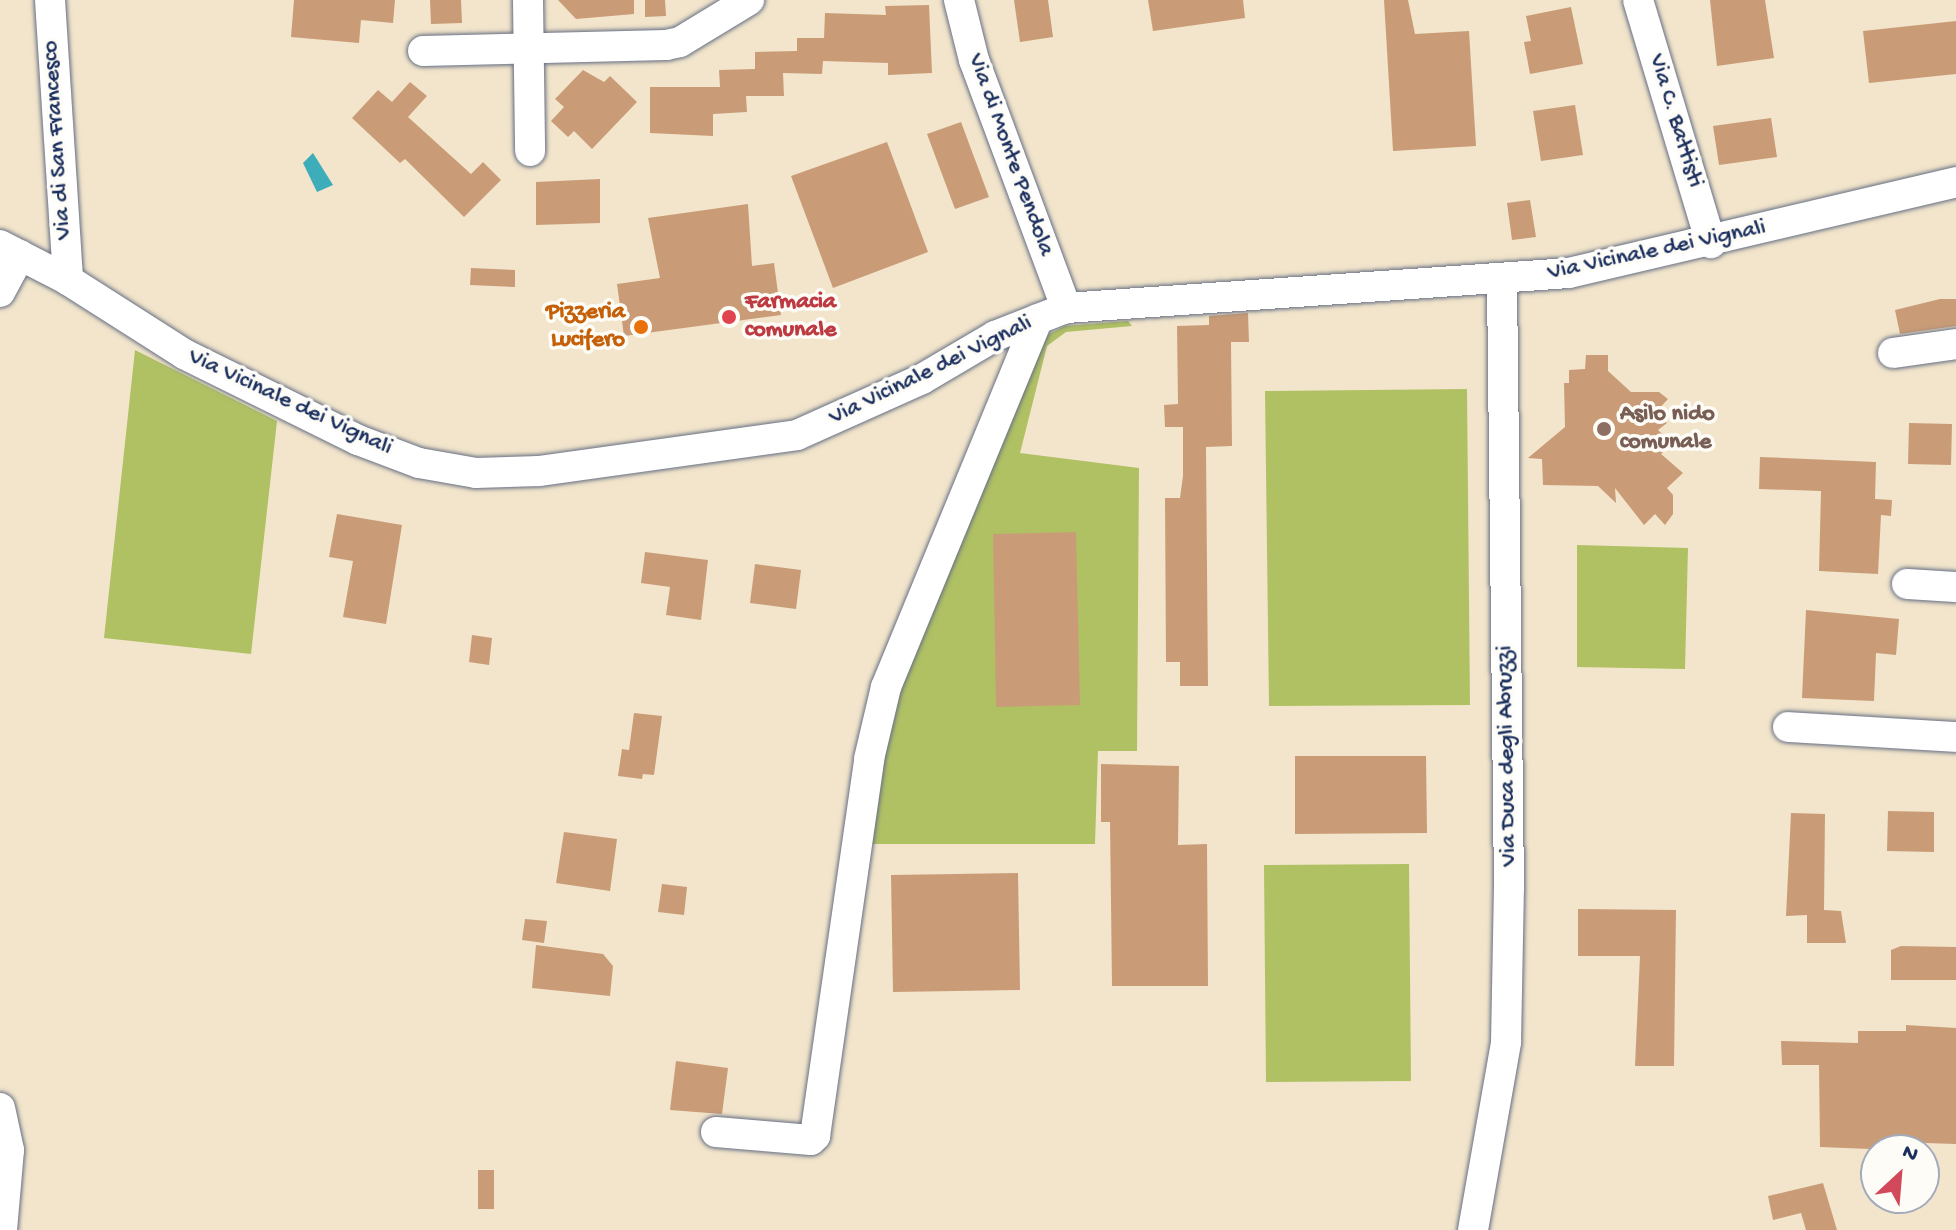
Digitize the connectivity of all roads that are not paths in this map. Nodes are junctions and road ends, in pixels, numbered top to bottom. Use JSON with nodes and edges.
{"nodes":[{"id":1,"x":50,"y":0,"type":"edge"},
{"id":2,"x":528,"y":0,"type":"edge"},
{"id":3,"x":749,"y":0,"type":"edge"},
{"id":4,"x":959,"y":0,"type":"edge"},
{"id":5,"x":1638,"y":0,"type":"edge"},
{"id":6,"x":423,"y":51,"type":"dead end"},
{"id":7,"x":528,"y":52,"type":"junction"},
{"id":8,"x":530,"y":151,"type":"dead end"},
{"id":9,"x":1956,"y":182,"type":"edge"},
{"id":10,"x":1711,"y":243,"type":"junction"},
{"id":11,"x":10,"y":250,"type":"edge"},
{"id":12,"x":1502,"y":279,"type":"junction"},
{"id":13,"x":68,"y":280,"type":"junction"},
{"id":14,"x":0,"y":292,"type":"edge"},
{"id":15,"x":1066,"y":308,"type":"junction"},
{"id":16,"x":1038,"y":319,"type":"junction"},
{"id":17,"x":1956,"y":344,"type":"edge"},
{"id":18,"x":1893,"y":353,"type":"dead end"},
{"id":19,"x":1907,"y":584,"type":"dead end"},
{"id":20,"x":1956,"y":587,"type":"edge"},
{"id":21,"x":1788,"y":727,"type":"dead end"},
{"id":22,"x":1956,"y":737,"type":"edge"},
{"id":23,"x":0,"y":1108,"type":"edge"},
{"id":24,"x":716,"y":1132,"type":"dead end"},
{"id":25,"x":2,"y":1230,"type":"edge"},
{"id":26,"x":1473,"y":1230,"type":"edge"}],
"edges":[{"from":1,"to":13,"type":"street","name":"Via di San Francesco"},
{"from":2,"to":7,"type":"street"},
{"from":3,"to":7,"type":"street"},
{"from":4,"to":15,"type":"street","name":"Via di Monte Pendola"},
{"from":5,"to":10,"type":"street","name":"Via C. Battisti"},
{"from":6,"to":7,"type":"street"},
{"from":7,"to":8,"type":"street"},
{"from":9,"to":10,"type":"street","name":"Via Vicinale dei Vignali"},
{"from":10,"to":12,"type":"street","name":"Via Vicinale dei Vignali"},
{"from":11,"to":13,"type":"street","name":"Via Vicinale dei Vignali"},
{"from":11,"to":14,"type":"street"},
{"from":12,"to":15,"type":"street","name":"Via Vicinale dei Vignali"},
{"from":12,"to":26,"type":"street","name":"Via Duca degli Abruzzi"},
{"from":13,"to":16,"type":"street","name":"Via Vicinale dei Vignali"},
{"from":15,"to":16,"type":"street","name":"Via Vicinale dei Vignali"},
{"from":16,"to":24,"type":"street"},
{"from":17,"to":18,"type":"street"},
{"from":19,"to":20,"type":"street"},
{"from":21,"to":22,"type":"street"},
{"from":23,"to":25,"type":"street"}]}
